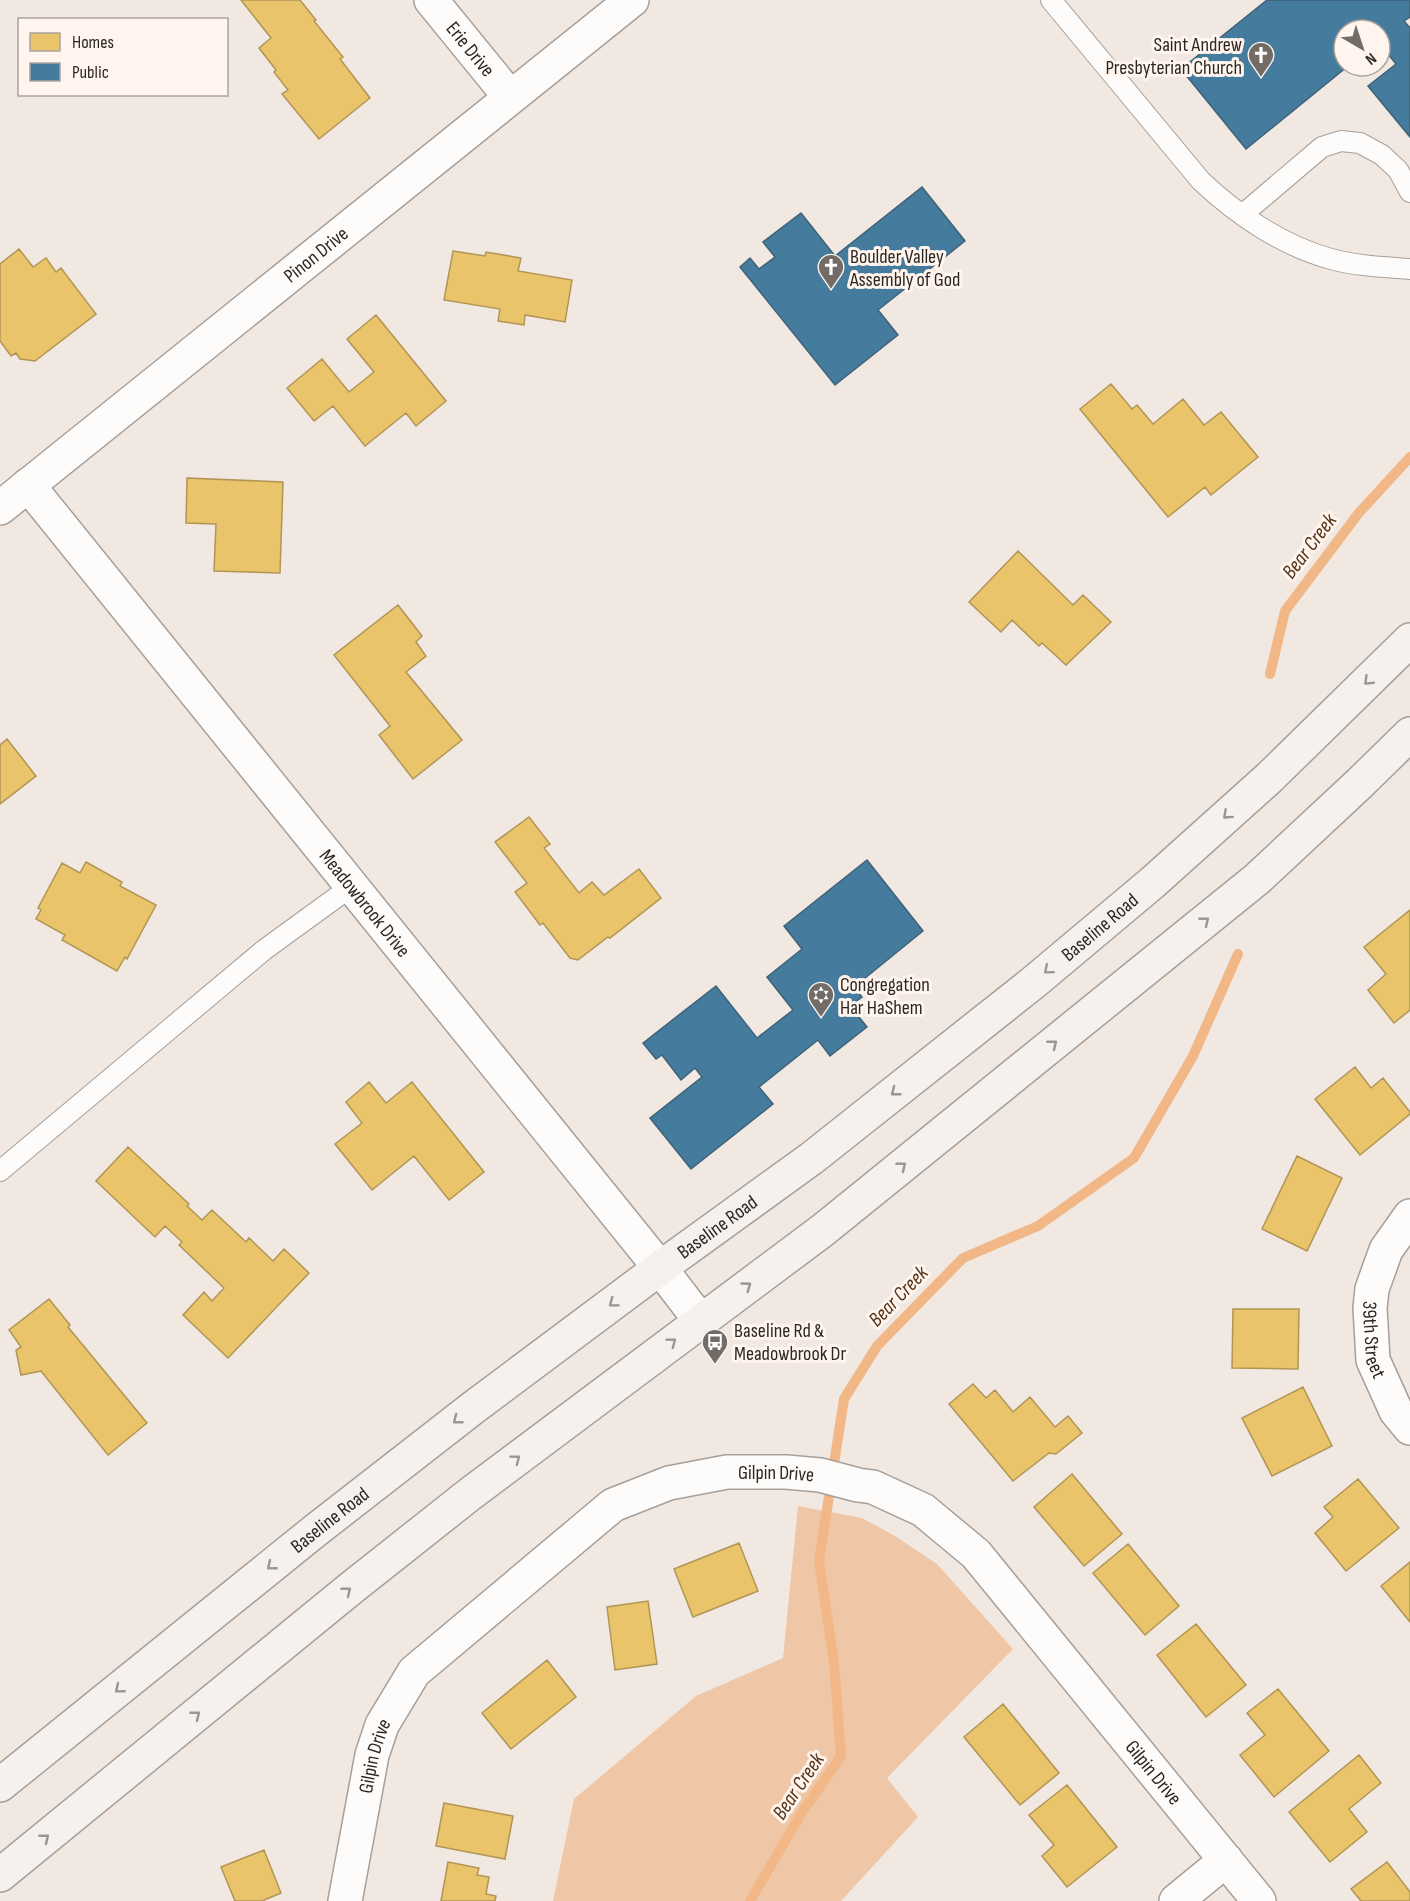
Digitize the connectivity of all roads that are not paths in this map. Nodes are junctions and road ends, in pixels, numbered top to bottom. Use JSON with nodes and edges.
{"nodes":[{"id":1,"x":431,"y":0,"type":"edge"},
{"id":2,"x":632,"y":0,"type":"edge"},
{"id":3,"x":1051,"y":0,"type":"edge"},
{"id":4,"x":510,"y":97,"type":"junction"},
{"id":5,"x":1410,"y":192,"type":"edge"},
{"id":6,"x":1242,"y":215,"type":"junction"},
{"id":7,"x":1410,"y":269,"type":"edge"},
{"id":8,"x":28,"y":485,"type":"junction"},
{"id":9,"x":0,"y":508,"type":"edge"},
{"id":10,"x":1410,"y":640,"type":"edge"},
{"id":11,"x":1410,"y":734,"type":"edge"},
{"id":12,"x":352,"y":886,"type":"junction"},
{"id":13,"x":0,"y":1171,"type":"edge"},
{"id":14,"x":1410,"y":1216,"type":"edge"},
{"id":15,"x":660,"y":1268,"type":"junction"},
{"id":16,"x":700,"y":1320,"type":"junction"},
{"id":17,"x":1410,"y":1428,"type":"edge"},
{"id":18,"x":0,"y":1785,"type":"edge"},
{"id":19,"x":1226,"y":1860,"type":"junction"},
{"id":20,"x":0,"y":1875,"type":"edge"},
{"id":21,"x":345,"y":1901,"type":"edge"},
{"id":22,"x":1176,"y":1901,"type":"edge"},
{"id":23,"x":1259,"y":1901,"type":"edge"}],
"edges":[{"from":1,"to":4,"type":"street","name":"Erie Drive"},
{"from":2,"to":4,"type":"street","name":"Pinon Drive"},
{"from":3,"to":6,"type":"lane"},
{"from":4,"to":8,"type":"street","name":"Pinon Drive"},
{"from":5,"to":6,"type":"lane"},
{"from":6,"to":7,"type":"lane"},
{"from":8,"to":9,"type":"street","name":"Pinon Drive"},
{"from":8,"to":12,"type":"street","name":"Meadowbrook Drive"},
{"from":10,"to":15,"type":"main road","name":"Baseline Road","one_way":true},
{"from":16,"to":11,"type":"main road","one_way":true},
{"from":12,"to":13,"type":"lane"},
{"from":12,"to":15,"type":"street","name":"Meadowbrook Drive"},
{"from":14,"to":17,"type":"street","name":"39th Street"},
{"from":15,"to":16,"type":"street","name":"Meadowbrook Drive"},
{"from":15,"to":18,"type":"main road","name":"Baseline Road","one_way":true},
{"from":20,"to":16,"type":"main road","one_way":true},
{"from":19,"to":21,"type":"street","name":"Gilpin Drive"},
{"from":19,"to":22,"type":"street"},
{"from":19,"to":23,"type":"street","name":"Gilpin Drive"}]}
